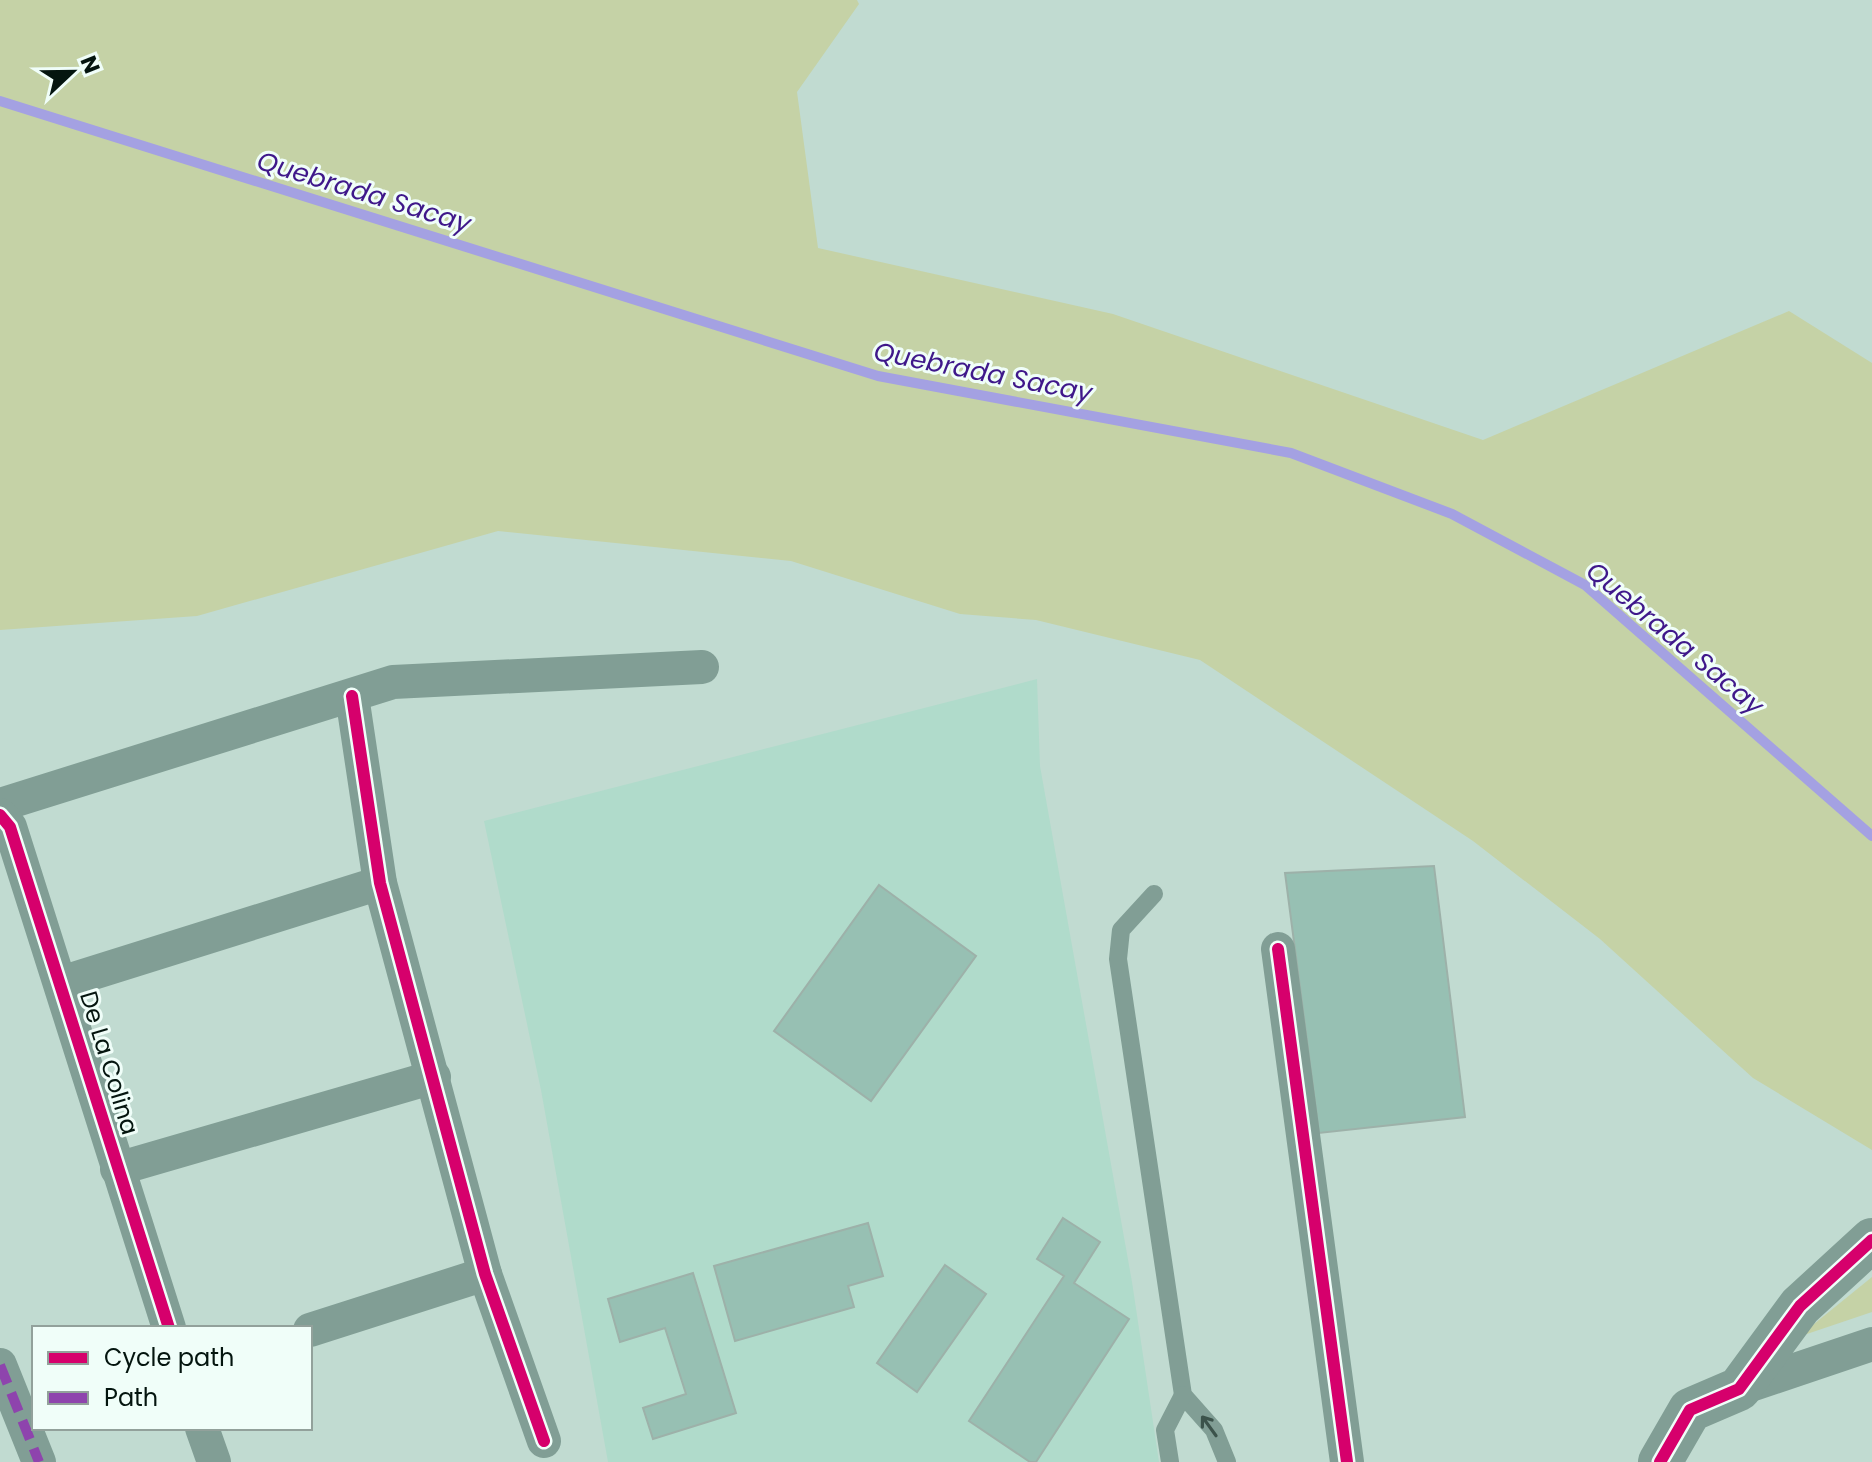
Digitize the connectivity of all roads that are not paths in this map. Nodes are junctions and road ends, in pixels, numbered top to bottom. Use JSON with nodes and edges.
{"nodes":[{"id":1,"x":702,"y":667,"type":"dead end"},
{"id":2,"x":352,"y":696,"type":"junction"},
{"id":3,"x":0,"y":805,"type":"edge"},
{"id":4,"x":0,"y":815,"type":"edge"},
{"id":5,"x":380,"y":883,"type":"junction"},
{"id":6,"x":1154,"y":894,"type":"dead end"},
{"id":7,"x":1278,"y":949,"type":"dead end"},
{"id":8,"x":61,"y":983,"type":"junction"},
{"id":9,"x":434,"y":1077,"type":"junction"},
{"id":10,"x":117,"y":1169,"type":"junction"},
{"id":11,"x":1872,"y":1240,"type":"edge"},
{"id":12,"x":485,"y":1274,"type":"junction"},
{"id":13,"x":168,"y":1326,"type":"edge"},
{"id":14,"x":312,"y":1329,"type":"edge"},
{"id":15,"x":1872,"y":1344,"type":"edge"},
{"id":16,"x":0,"y":1365,"type":"edge"},
{"id":17,"x":1739,"y":1389,"type":"junction"},
{"id":18,"x":1183,"y":1395,"type":"junction"},
{"id":19,"x":203,"y":1430,"type":"edge"},
{"id":20,"x":544,"y":1441,"type":"dead end"},
{"id":21,"x":39,"y":1462,"type":"edge"},
{"id":22,"x":214,"y":1462,"type":"edge"},
{"id":23,"x":1170,"y":1462,"type":"edge"},
{"id":24,"x":1227,"y":1462,"type":"edge"},
{"id":25,"x":1347,"y":1462,"type":"edge"},
{"id":26,"x":1660,"y":1462,"type":"edge"}],
"edges":[{"from":1,"to":2,"type":"street"},
{"from":2,"to":3,"type":"street"},
{"from":2,"to":5,"type":"street"},
{"from":4,"to":8,"type":"street","name":"De La Colina"},
{"from":5,"to":8,"type":"street"},
{"from":5,"to":9,"type":"street"},
{"from":6,"to":18,"type":"lane"},
{"from":7,"to":25,"type":"street"},
{"from":8,"to":10,"type":"street","name":"De La Colina"},
{"from":9,"to":10,"type":"street"},
{"from":9,"to":12,"type":"street"},
{"from":10,"to":13,"type":"street","name":"De La Colina"},
{"from":11,"to":17,"type":"street"},
{"from":12,"to":14,"type":"street"},
{"from":12,"to":20,"type":"street"},
{"from":15,"to":17,"type":"street"},
{"from":16,"to":21,"type":"street"},
{"from":17,"to":26,"type":"street"},
{"from":18,"to":23,"type":"lane"},
{"from":24,"to":18,"type":"lane","one_way":true},
{"from":19,"to":22,"type":"street"}]}
